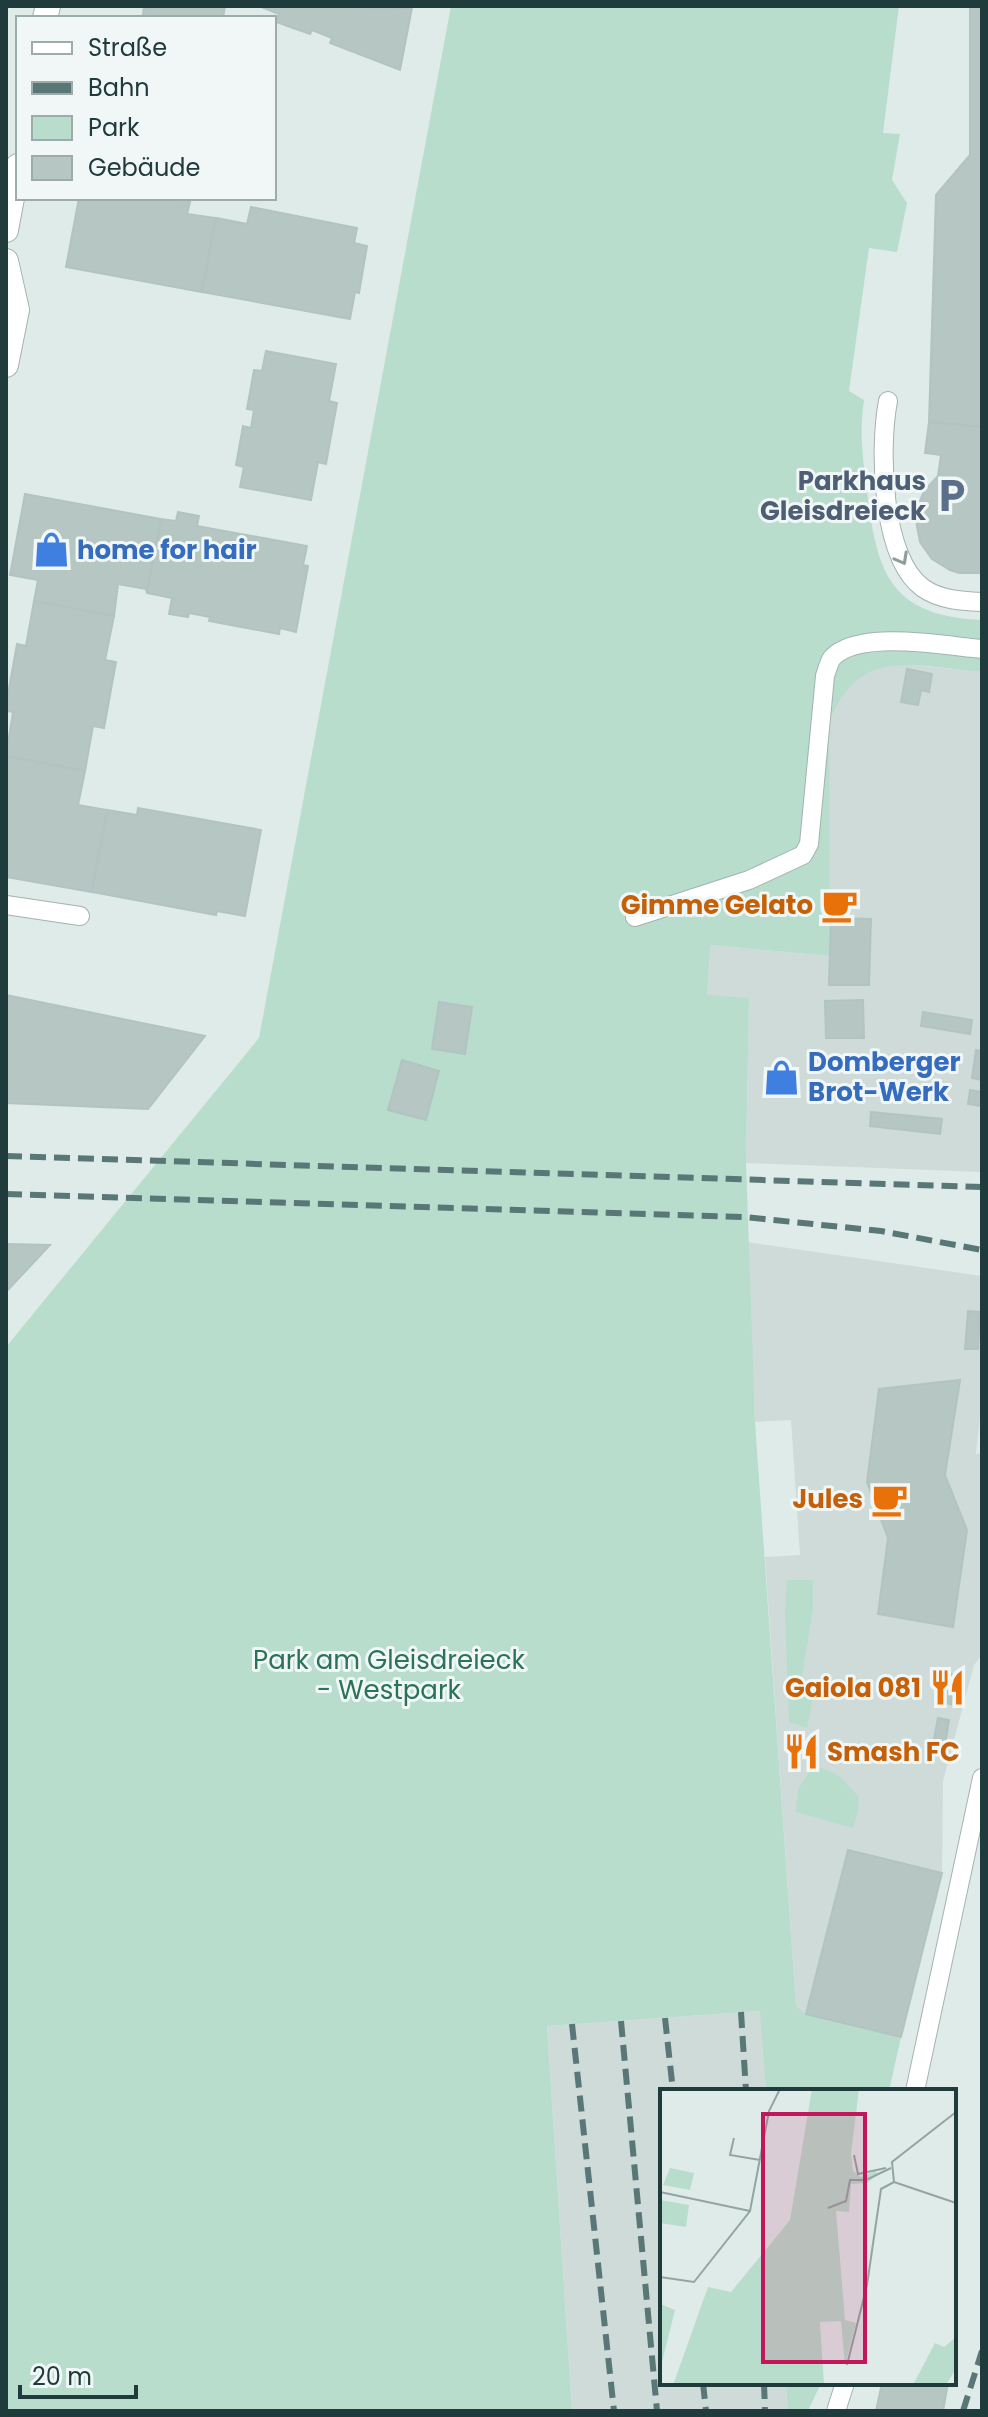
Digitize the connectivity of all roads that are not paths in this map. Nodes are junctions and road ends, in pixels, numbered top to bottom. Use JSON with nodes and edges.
{"nodes":[{"id":1,"x":16,"y":177,"type":"edge"},
{"id":2,"x":6,"y":230,"type":"edge"},
{"id":3,"x":6,"y":261,"type":"edge"},
{"id":4,"x":6,"y":365,"type":"edge"},
{"id":5,"x":888,"y":401,"type":"dead end"},
{"id":6,"x":982,"y":602,"type":"edge"},
{"id":7,"x":982,"y":649,"type":"edge"},
{"id":8,"x":6,"y":905,"type":"edge"},
{"id":9,"x":80,"y":916,"type":"dead end"},
{"id":10,"x":635,"y":917,"type":"dead end"},
{"id":11,"x":982,"y":1778,"type":"edge"},
{"id":12,"x":915,"y":2089,"type":"edge"},
{"id":13,"x":844,"y":2385,"type":"edge"},
{"id":14,"x":836,"y":2411,"type":"edge"}],
"edges":[{"from":1,"to":2,"type":"street"},
{"from":3,"to":4,"type":"street"},
{"from":5,"to":6,"type":"lane","one_way":true},
{"from":7,"to":10,"type":"lane"},
{"from":8,"to":9,"type":"lane"},
{"from":11,"to":12,"type":"lane"},
{"from":13,"to":14,"type":"lane"}]}
